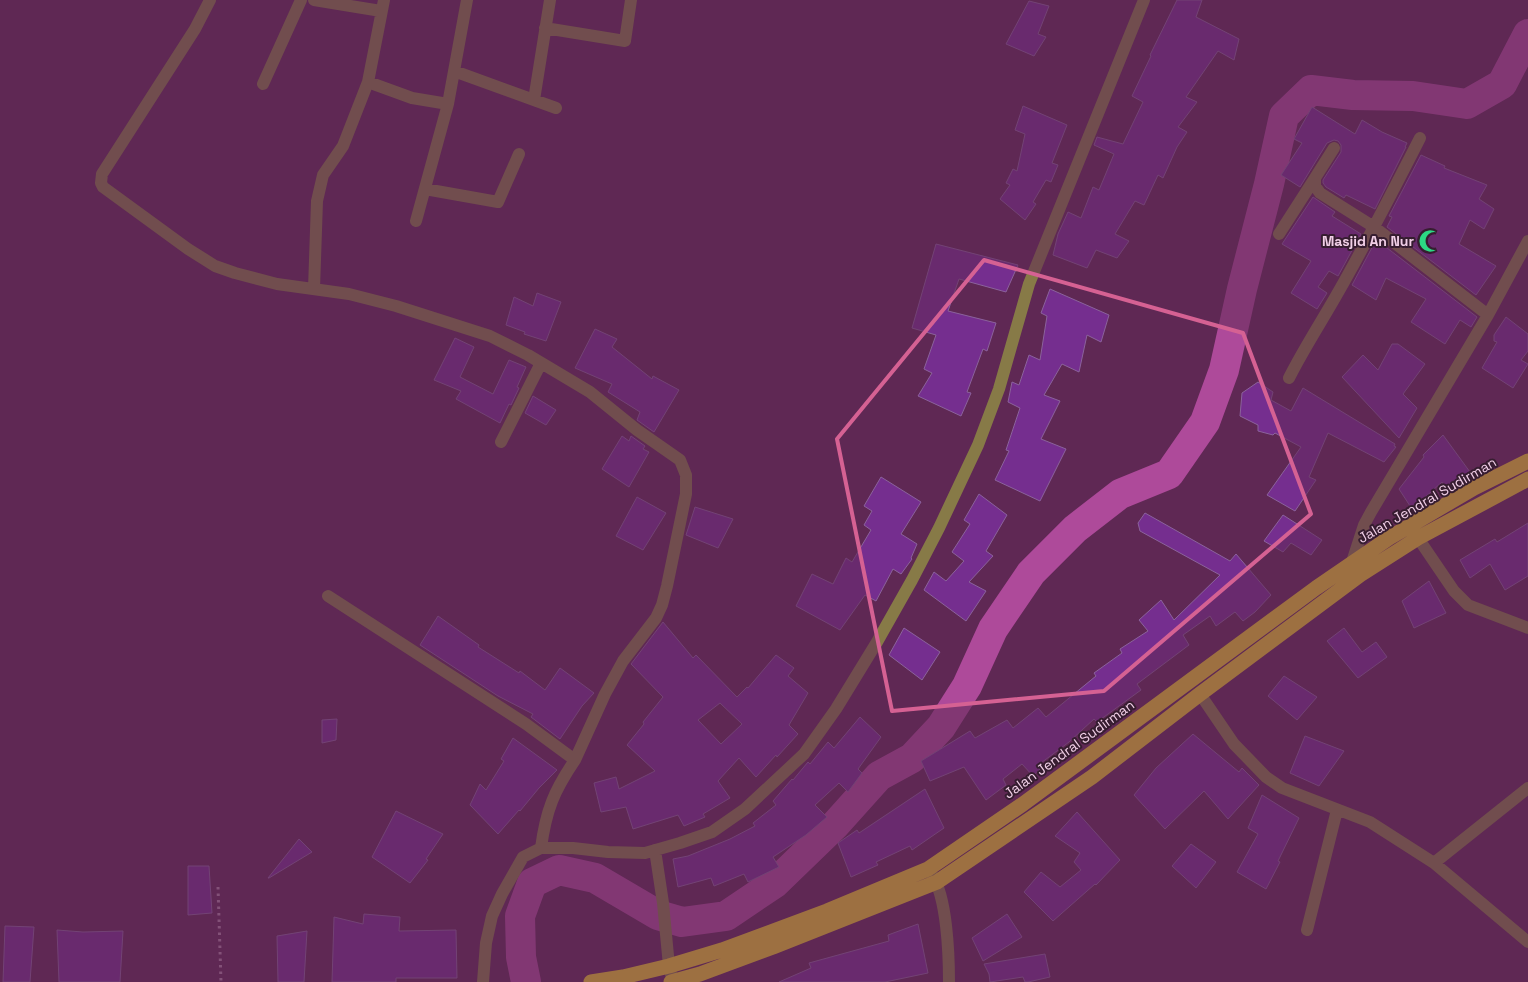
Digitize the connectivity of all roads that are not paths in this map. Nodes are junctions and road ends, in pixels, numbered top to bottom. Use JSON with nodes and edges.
{"nodes":[{"id":1,"x":210,"y":0,"type":"edge"},
{"id":2,"x":301,"y":0,"type":"edge"},
{"id":3,"x":314,"y":0,"type":"edge"},
{"id":4,"x":467,"y":0,"type":"edge"},
{"id":5,"x":550,"y":0,"type":"edge"},
{"id":6,"x":631,"y":0,"type":"edge"},
{"id":7,"x":1144,"y":0,"type":"edge"},
{"id":8,"x":382,"y":6,"type":"edge"},
{"id":9,"x":545,"y":28,"type":"junction"},
{"id":10,"x":454,"y":71,"type":"junction"},
{"id":11,"x":368,"y":82,"type":"junction"},
{"id":12,"x":263,"y":84,"type":"dead end"},
{"id":13,"x":534,"y":100,"type":"junction"},
{"id":14,"x":448,"y":104,"type":"junction"},
{"id":15,"x":556,"y":108,"type":"dead end"},
{"id":16,"x":1420,"y":138,"type":"dead end"},
{"id":17,"x":1334,"y":148,"type":"dead end"},
{"id":18,"x":519,"y":154,"type":"dead end"},
{"id":19,"x":1315,"y":178,"type":"junction"},
{"id":20,"x":425,"y":189,"type":"junction"},
{"id":21,"x":416,"y":221,"type":"dead end"},
{"id":22,"x":1374,"y":227,"type":"junction"},
{"id":23,"x":1279,"y":234,"type":"dead end"},
{"id":24,"x":1528,"y":241,"type":"edge"},
{"id":25,"x":314,"y":289,"type":"junction"},
{"id":26,"x":1488,"y":315,"type":"junction"},
{"id":27,"x":541,"y":363,"type":"junction"},
{"id":28,"x":1289,"y":378,"type":"dead end"},
{"id":29,"x":501,"y":442,"type":"dead end"},
{"id":30,"x":1528,"y":461,"type":"edge"},
{"id":31,"x":1528,"y":479,"type":"edge"},
{"id":32,"x":1418,"y":538,"type":"junction"},
{"id":33,"x":1356,"y":570,"type":"junction"},
{"id":34,"x":328,"y":596,"type":"dead end"},
{"id":35,"x":1528,"y":628,"type":"edge"},
{"id":36,"x":1200,"y":694,"type":"junction"},
{"id":37,"x":575,"y":760,"type":"junction"},
{"id":38,"x":1528,"y":788,"type":"edge"},
{"id":39,"x":1337,"y":810,"type":"junction"},
{"id":40,"x":541,"y":848,"type":"junction"},
{"id":41,"x":656,"y":850,"type":"junction"},
{"id":42,"x":1434,"y":863,"type":"junction"},
{"id":43,"x":928,"y":869,"type":"junction"},
{"id":44,"x":937,"y":882,"type":"junction"},
{"id":45,"x":1307,"y":930,"type":"dead end"},
{"id":46,"x":1528,"y":942,"type":"edge"},
{"id":47,"x":669,"y":966,"type":"junction"},
{"id":48,"x":483,"y":982,"type":"edge"},
{"id":49,"x":591,"y":982,"type":"edge"},
{"id":50,"x":672,"y":982,"type":"edge"},
{"id":51,"x":949,"y":982,"type":"edge"}],
"edges":[{"from":1,"to":25,"type":"street"},
{"from":2,"to":12,"type":"street"},
{"from":3,"to":8,"type":"street"},
{"from":4,"to":10,"type":"street"},
{"from":5,"to":9,"type":"street"},
{"from":6,"to":9,"type":"street"},
{"from":7,"to":41,"type":"street"},
{"from":8,"to":11,"type":"street"},
{"from":9,"to":13,"type":"street"},
{"from":10,"to":13,"type":"street"},
{"from":10,"to":14,"type":"street"},
{"from":11,"to":14,"type":"street"},
{"from":11,"to":25,"type":"street"},
{"from":13,"to":15,"type":"street"},
{"from":14,"to":20,"type":"street"},
{"from":16,"to":22,"type":"street"},
{"from":17,"to":19,"type":"street"},
{"from":18,"to":20,"type":"street"},
{"from":19,"to":22,"type":"street"},
{"from":19,"to":23,"type":"street"},
{"from":20,"to":21,"type":"street"},
{"from":22,"to":26,"type":"street"},
{"from":22,"to":28,"type":"street"},
{"from":24,"to":26,"type":"street"},
{"from":25,"to":27,"type":"street"},
{"from":26,"to":33,"type":"street"},
{"from":27,"to":29,"type":"street"},
{"from":27,"to":37,"type":"street"},
{"from":30,"to":33,"type":"highway","name":"Jalan Jendral Sudirman"},
{"from":31,"to":32,"type":"highway","name":"Jalan Jendral Sudirman"},
{"from":32,"to":33,"type":"highway","name":"Jalan Jendral Sudirman"},
{"from":32,"to":35,"type":"street"},
{"from":33,"to":36,"type":"highway","name":"Jalan Jendral Sudirman"},
{"from":33,"to":43,"type":"highway","name":"Jalan Jendral Sudirman"},
{"from":34,"to":37,"type":"street"},
{"from":36,"to":39,"type":"street"},
{"from":36,"to":44,"type":"highway","name":"Jalan Jendral Sudirman"},
{"from":37,"to":40,"type":"street"},
{"from":38,"to":42,"type":"street"},
{"from":39,"to":42,"type":"street"},
{"from":39,"to":45,"type":"street"},
{"from":40,"to":41,"type":"street"},
{"from":40,"to":48,"type":"street"},
{"from":41,"to":47,"type":"street"},
{"from":42,"to":46,"type":"street"},
{"from":43,"to":44,"type":"street"},
{"from":43,"to":47,"type":"highway","name":"Jalan Jendral Sudirman"},
{"from":44,"to":50,"type":"highway","name":"Jalan Jendral Sudirman"},
{"from":44,"to":51,"type":"street"},
{"from":47,"to":49,"type":"highway","name":"Jalan Jendral Sudirman"},
{"from":47,"to":50,"type":"street"}]}
